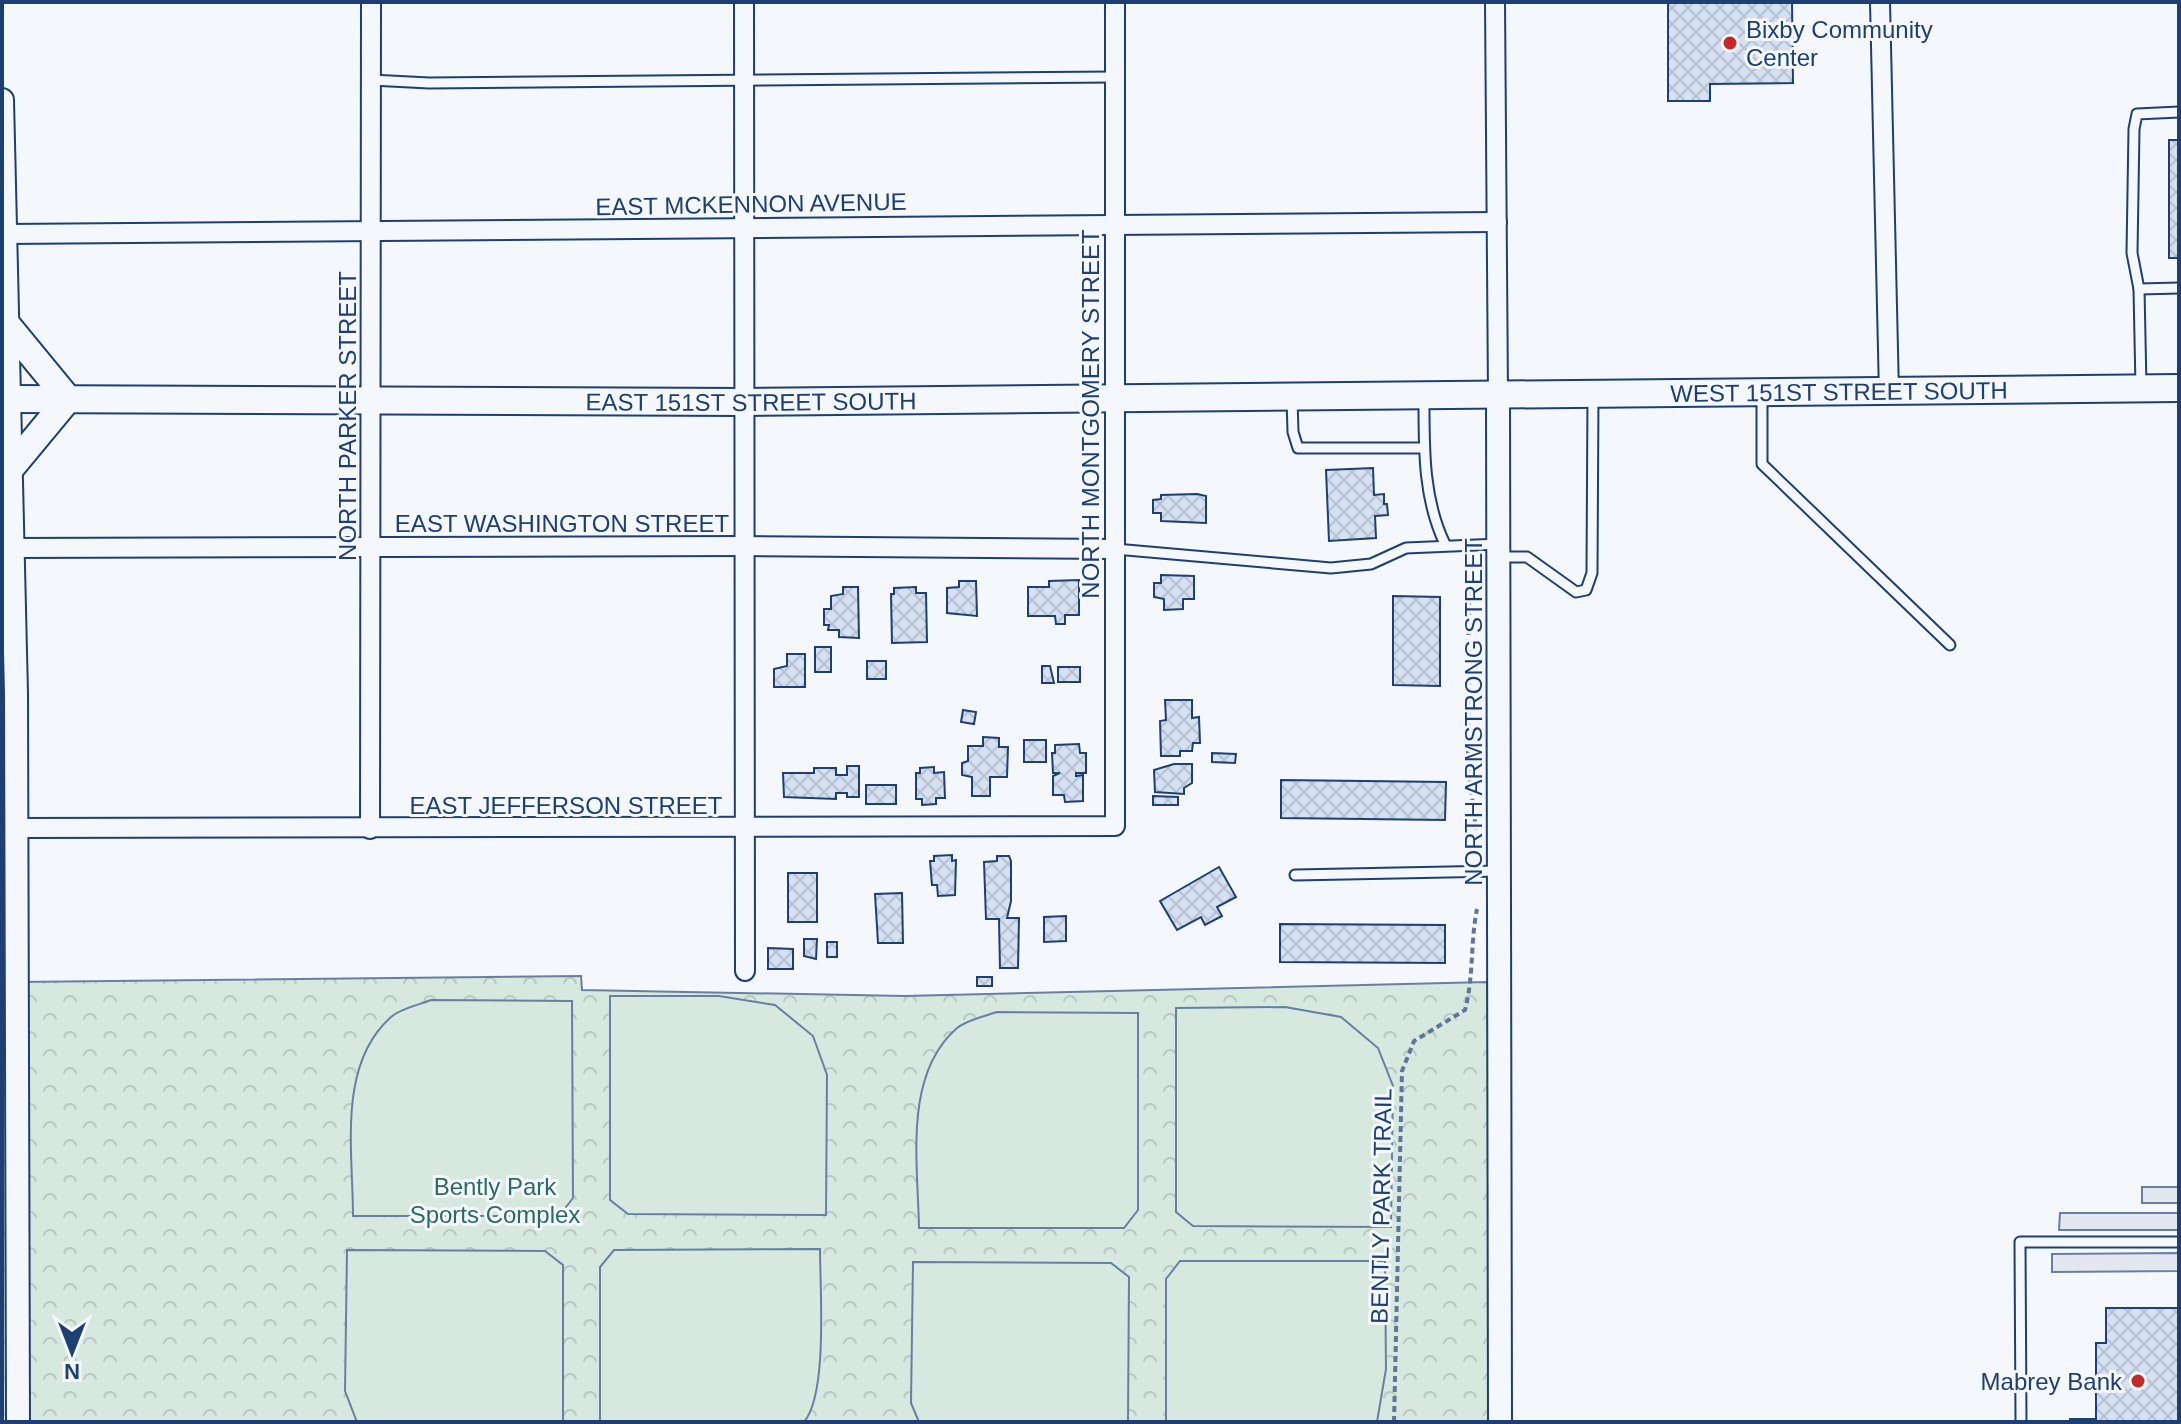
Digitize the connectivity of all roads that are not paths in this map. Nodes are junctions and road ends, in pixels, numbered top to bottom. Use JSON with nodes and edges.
{"nodes":[{"id":1,"x":371,"y":2,"type":"edge"},
{"id":2,"x":744,"y":2,"type":"edge"},
{"id":3,"x":1115,"y":2,"type":"edge"},
{"id":4,"x":1495,"y":2,"type":"edge"},
{"id":5,"x":1880,"y":2,"type":"edge"},
{"id":6,"x":1114,"y":77,"type":"junction"},
{"id":7,"x":744,"y":79,"type":"junction"},
{"id":8,"x":371,"y":80,"type":"junction"},
{"id":9,"x":2,"y":100,"type":"edge"},
{"id":10,"x":2179,"y":112,"type":"edge"},
{"id":11,"x":1497,"y":222,"type":"junction"},
{"id":12,"x":1114,"y":223,"type":"junction"},
{"id":13,"x":372,"y":229,"type":"junction"},
{"id":14,"x":742,"y":230,"type":"junction"},
{"id":15,"x":6,"y":234,"type":"junction"},
{"id":16,"x":2179,"y":288,"type":"edge"},
{"id":17,"x":2139,"y":289,"type":"junction"},
{"id":18,"x":8,"y":326,"type":"junction"},
{"id":19,"x":2141,"y":388,"type":"junction"},
{"id":20,"x":2179,"y":388,"type":"edge"},
{"id":21,"x":1889,"y":394,"type":"junction"},
{"id":22,"x":1593,"y":395,"type":"junction"},
{"id":23,"x":1762,"y":395,"type":"junction"},
{"id":24,"x":1424,"y":396,"type":"junction"},
{"id":25,"x":1498,"y":396,"type":"junction"},
{"id":26,"x":1292,"y":397,"type":"junction"},
{"id":27,"x":6,"y":399,"type":"edge"},
{"id":28,"x":68,"y":399,"type":"junction"},
{"id":29,"x":372,"y":399,"type":"junction"},
{"id":30,"x":1117,"y":400,"type":"junction"},
{"id":31,"x":744,"y":402,"type":"junction"},
{"id":32,"x":1424,"y":448,"type":"junction"},
{"id":33,"x":10,"y":469,"type":"junction"},
{"id":34,"x":1445,"y":544,"type":"junction"},
{"id":35,"x":743,"y":546,"type":"junction"},
{"id":36,"x":11,"y":548,"type":"junction"},
{"id":37,"x":371,"y":548,"type":"junction"},
{"id":38,"x":1114,"y":549,"type":"junction"},
{"id":39,"x":1499,"y":551,"type":"junction"},
{"id":40,"x":1950,"y":645,"type":"dead end"},
{"id":41,"x":1115,"y":826,"type":"joint"},
{"id":42,"x":16,"y":828,"type":"junction"},
{"id":43,"x":370,"y":829,"type":"junction"},
{"id":44,"x":742,"y":829,"type":"junction"},
{"id":45,"x":1491,"y":872,"type":"junction"},
{"id":46,"x":1295,"y":875,"type":"dead end"},
{"id":47,"x":745,"y":971,"type":"dead end"},
{"id":48,"x":2179,"y":1242,"type":"edge"},
{"id":49,"x":18,"y":1422,"type":"edge"},
{"id":50,"x":1500,"y":1422,"type":"edge"},
{"id":51,"x":2021,"y":1422,"type":"edge"}],
"edges":[{"from":1,"to":8,"type":"street","name":"NORTH PARKER STREET"},
{"from":2,"to":7,"type":"street"},
{"from":3,"to":6,"type":"street","name":"NORTH MONTGOMERY STREET"},
{"from":4,"to":11,"type":"street","name":"NORTH ARMSTRONG STREET"},
{"from":5,"to":21,"type":"street"},
{"from":6,"to":7,"type":"lane"},
{"from":6,"to":12,"type":"street","name":"NORTH MONTGOMERY STREET"},
{"from":7,"to":8,"type":"lane"},
{"from":7,"to":14,"type":"street"},
{"from":8,"to":13,"type":"street","name":"NORTH PARKER STREET"},
{"from":9,"to":15,"type":"street"},
{"from":10,"to":17,"type":"lane"},
{"from":11,"to":12,"type":"street","name":"EAST MCKENNON AVENUE"},
{"from":11,"to":25,"type":"street","name":"NORTH ARMSTRONG STREET"},
{"from":12,"to":14,"type":"street","name":"EAST MCKENNON AVENUE"},
{"from":12,"to":30,"type":"street","name":"NORTH MONTGOMERY STREET"},
{"from":13,"to":14,"type":"street","name":"EAST MCKENNON AVENUE"},
{"from":13,"to":15,"type":"street","name":"EAST MCKENNON AVENUE"},
{"from":13,"to":29,"type":"street","name":"NORTH PARKER STREET"},
{"from":14,"to":31,"type":"street"},
{"from":15,"to":18,"type":"street"},
{"from":16,"to":17,"type":"lane"},
{"from":17,"to":19,"type":"lane"},
{"from":18,"to":27,"type":"street"},
{"from":18,"to":28,"type":"main road"},
{"from":19,"to":20,"type":"main road","name":"WEST 151ST STREET SOUTH"},
{"from":19,"to":21,"type":"main road","name":"WEST 151ST STREET SOUTH"},
{"from":21,"to":23,"type":"main road","name":"WEST 151ST STREET SOUTH"},
{"from":22,"to":23,"type":"main road","name":"WEST 151ST STREET SOUTH"},
{"from":22,"to":25,"type":"main road","name":"WEST 151ST STREET SOUTH"},
{"from":22,"to":39,"type":"lane"},
{"from":23,"to":40,"type":"lane"},
{"from":24,"to":25,"type":"main road","name":"EAST 151ST STREET SOUTH"},
{"from":24,"to":26,"type":"main road","name":"EAST 151ST STREET SOUTH"},
{"from":24,"to":32,"type":"lane"},
{"from":25,"to":39,"type":"street","name":"NORTH ARMSTRONG STREET"},
{"from":26,"to":30,"type":"main road","name":"EAST 151ST STREET SOUTH"},
{"from":26,"to":32,"type":"lane"},
{"from":27,"to":28,"type":"main road","name":"EAST 151ST STREET SOUTH"},
{"from":27,"to":33,"type":"street"},
{"from":28,"to":29,"type":"main road","name":"EAST 151ST STREET SOUTH"},
{"from":28,"to":33,"type":"main road"},
{"from":29,"to":31,"type":"main road","name":"EAST 151ST STREET SOUTH"},
{"from":29,"to":37,"type":"street","name":"NORTH PARKER STREET"},
{"from":30,"to":31,"type":"main road","name":"EAST 151ST STREET SOUTH"},
{"from":30,"to":38,"type":"street","name":"NORTH MONTGOMERY STREET"},
{"from":31,"to":35,"type":"street"},
{"from":32,"to":34,"type":"lane"},
{"from":33,"to":36,"type":"street"},
{"from":34,"to":38,"type":"lane"},
{"from":34,"to":39,"type":"lane"},
{"from":35,"to":37,"type":"street","name":"EAST WASHINGTON STREET"},
{"from":35,"to":38,"type":"street","name":"EAST WASHINGTON STREET"},
{"from":35,"to":44,"type":"street"},
{"from":36,"to":37,"type":"street","name":"EAST WASHINGTON STREET"},
{"from":36,"to":42,"type":"street"},
{"from":37,"to":43,"type":"street","name":"NORTH PARKER STREET"},
{"from":38,"to":41,"type":"street","name":"NORTH MONTGOMERY STREET"},
{"from":39,"to":45,"type":"street","name":"NORTH ARMSTRONG STREET"},
{"from":41,"to":44,"type":"street","name":"EAST JEFFERSON STREET"},
{"from":42,"to":43,"type":"street","name":"EAST JEFFERSON STREET"},
{"from":42,"to":49,"type":"street"},
{"from":43,"to":44,"type":"street","name":"EAST JEFFERSON STREET"},
{"from":44,"to":47,"type":"street"},
{"from":45,"to":46,"type":"lane"},
{"from":45,"to":50,"type":"street","name":"NORTH ARMSTRONG STREET"},
{"from":48,"to":51,"type":"lane"}]}
